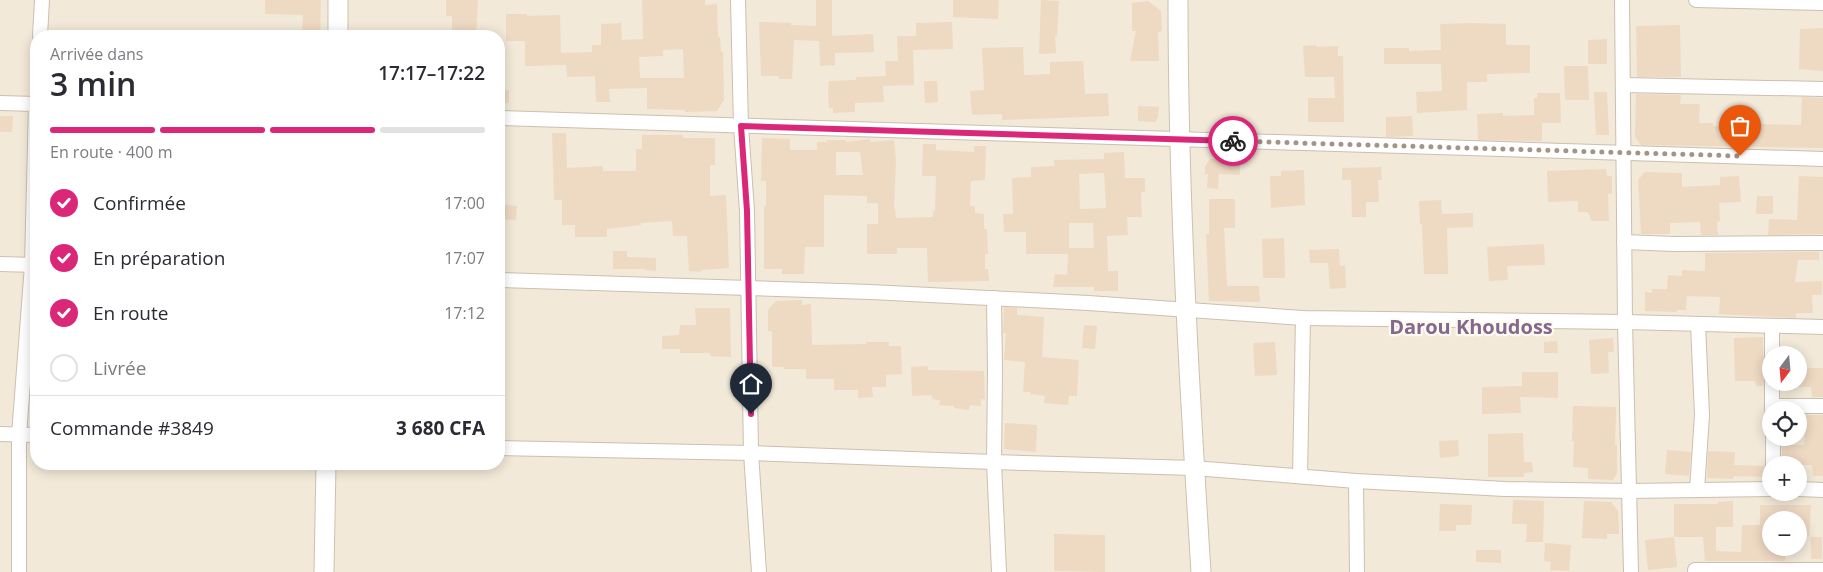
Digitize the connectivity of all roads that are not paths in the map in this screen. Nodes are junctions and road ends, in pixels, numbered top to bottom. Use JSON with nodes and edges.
{"nodes":[{"id":1,"x":42,"y":0,"type":"edge"},
{"id":2,"x":338,"y":0,"type":"edge"},
{"id":3,"x":738,"y":0,"type":"edge"},
{"id":4,"x":1178,"y":0,"type":"edge"},
{"id":5,"x":1622,"y":0,"type":"edge"},
{"id":6,"x":1696,"y":0,"type":"edge"},
{"id":7,"x":1823,"y":3,"type":"edge"},
{"id":8,"x":40,"y":30,"type":"edge"},
{"id":9,"x":338,"y":30,"type":"edge"},
{"id":10,"x":1623,"y":85,"type":"junction"},
{"id":11,"x":1823,"y":89,"type":"edge"},
{"id":12,"x":0,"y":103,"type":"edge"},
{"id":13,"x":30,"y":104,"type":"edge"},
{"id":14,"x":505,"y":118,"type":"edge"},
{"id":15,"x":741,"y":126,"type":"junction"},
{"id":16,"x":1180,"y":139,"type":"junction"},
{"id":17,"x":1624,"y":153,"type":"junction"},
{"id":18,"x":1823,"y":159,"type":"edge"},
{"id":19,"x":1624,"y":242,"type":"junction"},
{"id":20,"x":1823,"y":243,"type":"edge"},
{"id":21,"x":0,"y":264,"type":"edge"},
{"id":22,"x":30,"y":265,"type":"edge"},
{"id":23,"x":505,"y":280,"type":"edge"},
{"id":24,"x":748,"y":287,"type":"junction"},
{"id":25,"x":994,"y":298,"type":"junction"},
{"id":26,"x":1187,"y":309,"type":"junction"},
{"id":27,"x":30,"y":310,"type":"edge"},
{"id":28,"x":1303,"y":318,"type":"junction"},
{"id":29,"x":1625,"y":322,"type":"junction"},
{"id":30,"x":1698,"y":324,"type":"junction"},
{"id":31,"x":1772,"y":326,"type":"junction"},
{"id":32,"x":1823,"y":327,"type":"edge"},
{"id":33,"x":1772,"y":346,"type":"edge"},
{"id":34,"x":1823,"y":406,"type":"edge"},
{"id":35,"x":1807,"y":407,"type":"edge"},
{"id":36,"x":0,"y":434,"type":"edge"},
{"id":37,"x":19,"y":435,"type":"junction"},
{"id":38,"x":30,"y":435,"type":"edge"},
{"id":39,"x":505,"y":448,"type":"edge"},
{"id":40,"x":751,"y":453,"type":"junction"},
{"id":41,"x":994,"y":462,"type":"junction"},
{"id":42,"x":1194,"y":468,"type":"junction"},
{"id":43,"x":326,"y":470,"type":"edge"},
{"id":44,"x":1300,"y":476,"type":"junction"},
{"id":45,"x":1356,"y":482,"type":"junction"},
{"id":46,"x":1762,"y":489,"type":"edge"},
{"id":47,"x":1807,"y":489,"type":"edge"},
{"id":48,"x":1697,"y":490,"type":"junction"},
{"id":49,"x":1823,"y":490,"type":"edge"},
{"id":50,"x":1629,"y":492,"type":"junction"},
{"id":51,"x":1695,"y":570,"type":"dead end"},
{"id":52,"x":1823,"y":570,"type":"edge"},
{"id":53,"x":18,"y":572,"type":"edge"},
{"id":54,"x":324,"y":572,"type":"edge"},
{"id":55,"x":758,"y":572,"type":"edge"},
{"id":56,"x":999,"y":572,"type":"edge"},
{"id":57,"x":1201,"y":572,"type":"edge"},
{"id":58,"x":1357,"y":572,"type":"edge"},
{"id":59,"x":1631,"y":572,"type":"edge"}],
"edges":[{"from":1,"to":8,"type":"street"},
{"from":2,"to":9,"type":"main road"},
{"from":3,"to":15,"type":"street"},
{"from":4,"to":16,"type":"main road"},
{"from":5,"to":10,"type":"street"},
{"from":6,"to":7,"type":"street"},
{"from":10,"to":11,"type":"street"},
{"from":10,"to":17,"type":"street"},
{"from":12,"to":13,"type":"street"},
{"from":14,"to":15,"type":"street"},
{"from":15,"to":16,"type":"street"},
{"from":15,"to":24,"type":"street"},
{"from":16,"to":17,"type":"street"},
{"from":16,"to":26,"type":"main road"},
{"from":17,"to":18,"type":"street"},
{"from":17,"to":19,"type":"street"},
{"from":19,"to":20,"type":"street"},
{"from":19,"to":29,"type":"street"},
{"from":21,"to":22,"type":"street"},
{"from":23,"to":24,"type":"street"},
{"from":24,"to":25,"type":"street"},
{"from":24,"to":40,"type":"street"},
{"from":25,"to":26,"type":"street"},
{"from":25,"to":41,"type":"street"},
{"from":26,"to":28,"type":"street"},
{"from":26,"to":42,"type":"main road"},
{"from":27,"to":37,"type":"street"},
{"from":28,"to":29,"type":"street"},
{"from":28,"to":44,"type":"street"},
{"from":29,"to":30,"type":"street"},
{"from":29,"to":50,"type":"street"},
{"from":30,"to":31,"type":"street"},
{"from":30,"to":48,"type":"street"},
{"from":31,"to":32,"type":"street"},
{"from":31,"to":33,"type":"street"},
{"from":34,"to":35,"type":"street"},
{"from":36,"to":37,"type":"street"},
{"from":37,"to":38,"type":"street"},
{"from":37,"to":53,"type":"street"},
{"from":39,"to":40,"type":"street"},
{"from":40,"to":41,"type":"street"},
{"from":40,"to":55,"type":"street"},
{"from":41,"to":42,"type":"street"},
{"from":41,"to":56,"type":"street"},
{"from":42,"to":44,"type":"street"},
{"from":42,"to":57,"type":"main road"},
{"from":43,"to":54,"type":"main road"},
{"from":44,"to":45,"type":"street"},
{"from":45,"to":50,"type":"street"},
{"from":45,"to":58,"type":"street"},
{"from":46,"to":48,"type":"street"},
{"from":47,"to":49,"type":"street"},
{"from":48,"to":50,"type":"street"},
{"from":50,"to":59,"type":"street"},
{"from":51,"to":52,"type":"street"}]}
